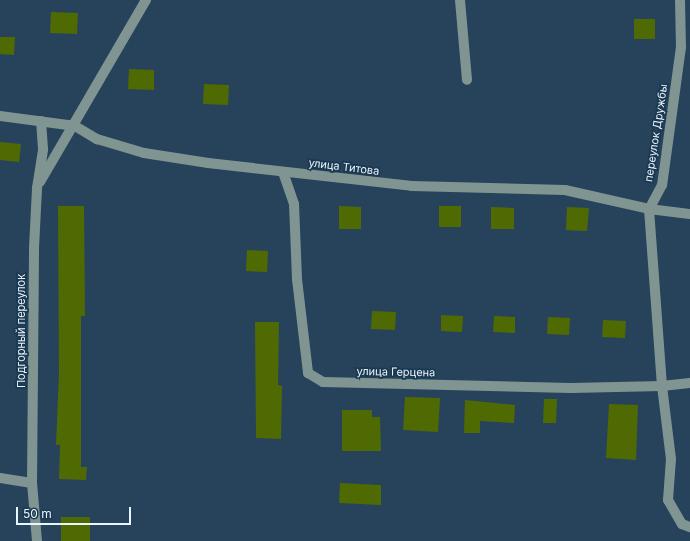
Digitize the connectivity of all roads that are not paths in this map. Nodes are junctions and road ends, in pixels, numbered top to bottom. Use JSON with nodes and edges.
{"nodes":[{"id":1,"x":146,"y":0,"type":"edge"},
{"id":2,"x":460,"y":0,"type":"edge"},
{"id":3,"x":680,"y":0,"type":"edge"},
{"id":4,"x":467,"y":80,"type":"dead end"},
{"id":5,"x":0,"y":116,"type":"edge"},
{"id":6,"x":41,"y":121,"type":"junction"},
{"id":7,"x":74,"y":126,"type":"junction"},
{"id":8,"x":283,"y":172,"type":"junction"},
{"id":9,"x":37,"y":188,"type":"junction"},
{"id":10,"x":650,"y":209,"type":"junction"},
{"id":11,"x":690,"y":214,"type":"edge"},
{"id":12,"x":690,"y":383,"type":"edge"},
{"id":13,"x":662,"y":386,"type":"junction"},
{"id":14,"x":0,"y":478,"type":"edge"},
{"id":15,"x":32,"y":483,"type":"junction"},
{"id":16,"x":690,"y":527,"type":"edge"},
{"id":17,"x":37,"y":541,"type":"edge"}],
"edges":[{"from":1,"to":7,"type":"street"},
{"from":2,"to":4,"type":"street"},
{"from":3,"to":10,"type":"street","name":"переулок Дружбы"},
{"from":5,"to":6,"type":"street","name":"улица Титова"},
{"from":6,"to":7,"type":"street","name":"улица Титова"},
{"from":6,"to":9,"type":"street","name":"Подгорный переулок"},
{"from":7,"to":8,"type":"street","name":"улица Титова"},
{"from":7,"to":9,"type":"street"},
{"from":8,"to":10,"type":"street","name":"улица Титова"},
{"from":8,"to":13,"type":"street","name":"улица Герцена"},
{"from":9,"to":15,"type":"street","name":"Подгорный переулок"},
{"from":10,"to":11,"type":"street","name":"улица Титова"},
{"from":10,"to":13,"type":"street"},
{"from":12,"to":13,"type":"street","name":"улица Герцена"},
{"from":13,"to":16,"type":"street"},
{"from":14,"to":15,"type":"street"},
{"from":15,"to":17,"type":"street","name":"Подгорный переулок"}]}
